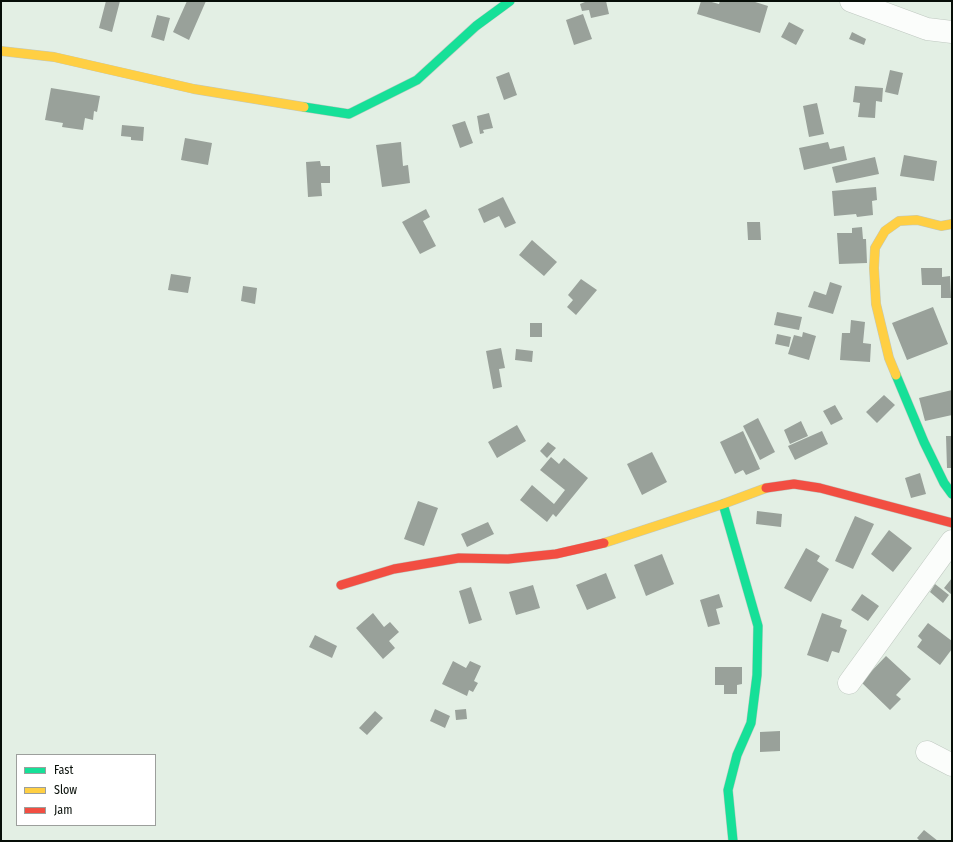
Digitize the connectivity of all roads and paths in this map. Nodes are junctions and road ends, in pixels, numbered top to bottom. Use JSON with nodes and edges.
{"nodes":[{"id":1,"x":510,"y":1,"type":"edge"},
{"id":2,"x":850,"y":1,"type":"edge"},
{"id":3,"x":952,"y":32,"type":"edge"},
{"id":4,"x":1,"y":51,"type":"edge"},
{"id":5,"x":952,"y":224,"type":"edge"},
{"id":6,"x":952,"y":494,"type":"edge"},
{"id":7,"x":724,"y":504,"type":"junction"},
{"id":8,"x":952,"y":523,"type":"edge"},
{"id":9,"x":952,"y":541,"type":"edge"},
{"id":10,"x":341,"y":585,"type":"dead end"},
{"id":11,"x":849,"y":683,"type":"dead end"},
{"id":12,"x":927,"y":752,"type":"dead end"},
{"id":13,"x":952,"y":765,"type":"edge"},
{"id":14,"x":733,"y":841,"type":"edge"}],
"edges":[{"from":1,"to":4,"type":"street"},
{"from":2,"to":3,"type":"street"},
{"from":5,"to":6,"type":"street"},
{"from":7,"to":8,"type":"street"},
{"from":7,"to":10,"type":"street"},
{"from":7,"to":14,"type":"street"},
{"from":9,"to":11,"type":"street"},
{"from":12,"to":13,"type":"street"}]}
